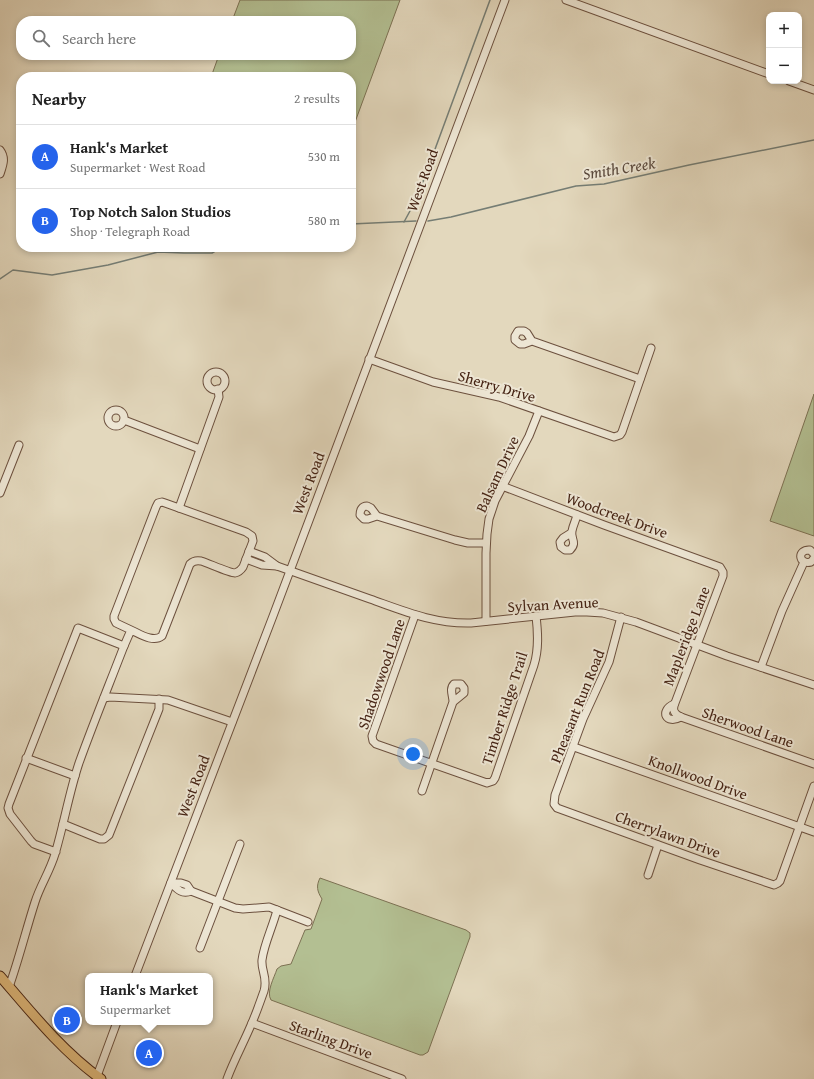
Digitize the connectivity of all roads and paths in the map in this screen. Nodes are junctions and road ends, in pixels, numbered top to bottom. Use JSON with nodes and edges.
{"nodes":[{"id":1,"x":505,"y":0,"type":"edge"},
{"id":2,"x":566,"y":0,"type":"edge"},
{"id":3,"x":766,"y":73,"type":"edge"},
{"id":4,"x":797,"y":84,"type":"edge"},
{"id":5,"x":814,"y":90,"type":"edge"},
{"id":6,"x":1,"y":151,"type":"edge"},
{"id":7,"x":0,"y":174,"type":"edge"},
{"id":8,"x":532,"y":341,"type":"dead end"},
{"id":9,"x":651,"y":348,"type":"dead end"},
{"id":10,"x":369,"y":359,"type":"junction"},
{"id":11,"x":640,"y":379,"type":"junction"},
{"id":12,"x":218,"y":389,"type":"dead end"},
{"id":13,"x":539,"y":411,"type":"junction"},
{"id":14,"x":124,"y":420,"type":"dead end"},
{"id":15,"x":19,"y":445,"type":"dead end"},
{"id":16,"x":200,"y":449,"type":"junction"},
{"id":17,"x":502,"y":486,"type":"junction"},
{"id":18,"x":0,"y":494,"type":"edge"},
{"id":19,"x":179,"y":508,"type":"junction"},
{"id":20,"x":578,"y":515,"type":"junction"},
{"id":21,"x":377,"y":516,"type":"dead end"},
{"id":22,"x":571,"y":533,"type":"dead end"},
{"id":23,"x":486,"y":544,"type":"junction"},
{"id":24,"x":249,"y":551,"type":"junction"},
{"id":25,"x":814,"y":554,"type":"edge"},
{"id":26,"x":814,"y":558,"type":"edge"},
{"id":27,"x":246,"y":559,"type":"junction"},
{"id":28,"x":804,"y":562,"type":"junction"},
{"id":29,"x":277,"y":566,"type":"junction"},
{"id":30,"x":722,"y":569,"type":"joint"},
{"id":31,"x":289,"y":571,"type":"junction"},
{"id":32,"x":415,"y":615,"type":"junction"},
{"id":33,"x":536,"y":616,"type":"junction"},
{"id":34,"x":621,"y":617,"type":"junction"},
{"id":35,"x":486,"y":621,"type":"junction"},
{"id":36,"x":131,"y":630,"type":"junction"},
{"id":37,"x":697,"y":644,"type":"junction"},
{"id":38,"x":124,"y":646,"type":"junction"},
{"id":39,"x":761,"y":667,"type":"junction"},
{"id":40,"x":814,"y":685,"type":"edge"},
{"id":41,"x":104,"y":698,"type":"junction"},
{"id":42,"x":159,"y":699,"type":"junction"},
{"id":43,"x":453,"y":702,"type":"dead end"},
{"id":44,"x":674,"y":708,"type":"joint"},
{"id":45,"x":232,"y":722,"type":"junction"},
{"id":46,"x":574,"y":747,"type":"junction"},
{"id":47,"x":26,"y":758,"type":"junction"},
{"id":48,"x":812,"y":761,"type":"edge"},
{"id":49,"x":432,"y":764,"type":"junction"},
{"id":50,"x":75,"y":776,"type":"junction"},
{"id":51,"x":814,"y":786,"type":"edge"},
{"id":52,"x":422,"y":791,"type":"dead end"},
{"id":53,"x":554,"y":804,"type":"joint"},
{"id":54,"x":63,"y":824,"type":"junction"},
{"id":55,"x":799,"y":827,"type":"junction"},
{"id":56,"x":814,"y":832,"type":"edge"},
{"id":57,"x":240,"y":844,"type":"dead end"},
{"id":58,"x":658,"y":844,"type":"junction"},
{"id":59,"x":56,"y":852,"type":"junction"},
{"id":60,"x":648,"y":875,"type":"dead end"},
{"id":61,"x":171,"y":883,"type":"junction"},
{"id":62,"x":218,"y":901,"type":"junction"},
{"id":63,"x":277,"y":910,"type":"junction"},
{"id":64,"x":308,"y":922,"type":"dead end"},
{"id":65,"x":200,"y":948,"type":"dead end"},
{"id":66,"x":136,"y":973,"type":"edge"},
{"id":67,"x":0,"y":976,"type":"edge"},
{"id":68,"x":9,"y":987,"type":"junction"},
{"id":69,"x":252,"y":1023,"type":"junction"},
{"id":70,"x":116,"y":1025,"type":"edge"},
{"id":71,"x":98,"y":1078,"type":"edge"},
{"id":72,"x":228,"y":1079,"type":"edge"},
{"id":73,"x":402,"y":1079,"type":"edge"}],
"edges":[{"from":1,"to":10,"type":"street","name":"West Road"},
{"from":2,"to":3,"type":"street"},
{"from":4,"to":5,"type":"street"},
{"from":6,"to":7,"type":"street"},
{"from":8,"to":11,"type":"street"},
{"from":9,"to":11,"type":"street"},
{"from":10,"to":13,"type":"street","name":"Sherry Drive"},
{"from":10,"to":31,"type":"street","name":"West Road"},
{"from":11,"to":13,"type":"street","name":"Sherry Drive"},
{"from":12,"to":16,"type":"street"},
{"from":13,"to":17,"type":"street","name":"Balsam Drive"},
{"from":14,"to":16,"type":"street"},
{"from":15,"to":18,"type":"street"},
{"from":16,"to":19,"type":"street"},
{"from":17,"to":20,"type":"street","name":"Woodcreek Drive"},
{"from":17,"to":23,"type":"street","name":"Balsam Drive"},
{"from":19,"to":24,"type":"street"},
{"from":19,"to":36,"type":"street"},
{"from":20,"to":22,"type":"street"},
{"from":20,"to":30,"type":"street","name":"Woodcreek Drive"},
{"from":21,"to":23,"type":"street"},
{"from":23,"to":35,"type":"street","name":"Balsam Drive"},
{"from":24,"to":27,"type":"street"},
{"from":24,"to":29,"type":"street"},
{"from":25,"to":28,"type":"street"},
{"from":26,"to":28,"type":"street"},
{"from":27,"to":29,"type":"street"},
{"from":27,"to":36,"type":"street"},
{"from":28,"to":39,"type":"street"},
{"from":29,"to":31,"type":"street","name":"Sylvan Avenue"},
{"from":30,"to":37,"type":"street","name":"Mapleridge Lane"},
{"from":31,"to":32,"type":"street","name":"Sylvan Avenue"},
{"from":31,"to":45,"type":"street","name":"West Road"},
{"from":32,"to":35,"type":"street","name":"Sylvan Avenue"},
{"from":32,"to":49,"type":"street","name":"Shadowwood Lane"},
{"from":33,"to":34,"type":"street","name":"Sylvan Avenue"},
{"from":33,"to":35,"type":"street","name":"Sylvan Avenue"},
{"from":33,"to":49,"type":"street","name":"Timber Ridge Trail"},
{"from":34,"to":37,"type":"street","name":"Sylvan Avenue"},
{"from":34,"to":46,"type":"street","name":"Pheasant Run Road"},
{"from":36,"to":38,"type":"street"},
{"from":37,"to":39,"type":"street","name":"Sylvan Avenue"},
{"from":37,"to":44,"type":"street","name":"Mapleridge Lane"},
{"from":38,"to":41,"type":"street"},
{"from":38,"to":47,"type":"street"},
{"from":39,"to":40,"type":"street","name":"Sylvan Avenue"},
{"from":41,"to":42,"type":"street"},
{"from":41,"to":50,"type":"street"},
{"from":42,"to":45,"type":"street"},
{"from":42,"to":54,"type":"street"},
{"from":43,"to":49,"type":"street"},
{"from":44,"to":48,"type":"street","name":"Sherwood Lane"},
{"from":45,"to":61,"type":"street","name":"West Road"},
{"from":46,"to":53,"type":"street","name":"Pheasant Run Road"},
{"from":46,"to":55,"type":"street","name":"Knollwood Drive"},
{"from":47,"to":50,"type":"street"},
{"from":47,"to":59,"type":"street"},
{"from":49,"to":52,"type":"street"},
{"from":50,"to":54,"type":"street"},
{"from":51,"to":55,"type":"street"},
{"from":53,"to":58,"type":"street","name":"Cherrylawn Drive"},
{"from":54,"to":59,"type":"street"},
{"from":55,"to":56,"type":"street","name":"Knollwood Drive"},
{"from":55,"to":58,"type":"street","name":"Cherrylawn Drive"},
{"from":57,"to":62,"type":"street"},
{"from":58,"to":60,"type":"street"},
{"from":59,"to":68,"type":"street"},
{"from":61,"to":62,"type":"street"},
{"from":61,"to":66,"type":"street","name":"West Road"},
{"from":62,"to":63,"type":"street"},
{"from":62,"to":65,"type":"street"},
{"from":63,"to":64,"type":"street"},
{"from":63,"to":69,"type":"street"},
{"from":67,"to":68,"type":"main road"},
{"from":68,"to":71,"type":"main road"},
{"from":69,"to":72,"type":"street"},
{"from":69,"to":73,"type":"street","name":"Starling Drive"},
{"from":70,"to":71,"type":"street"}]}
